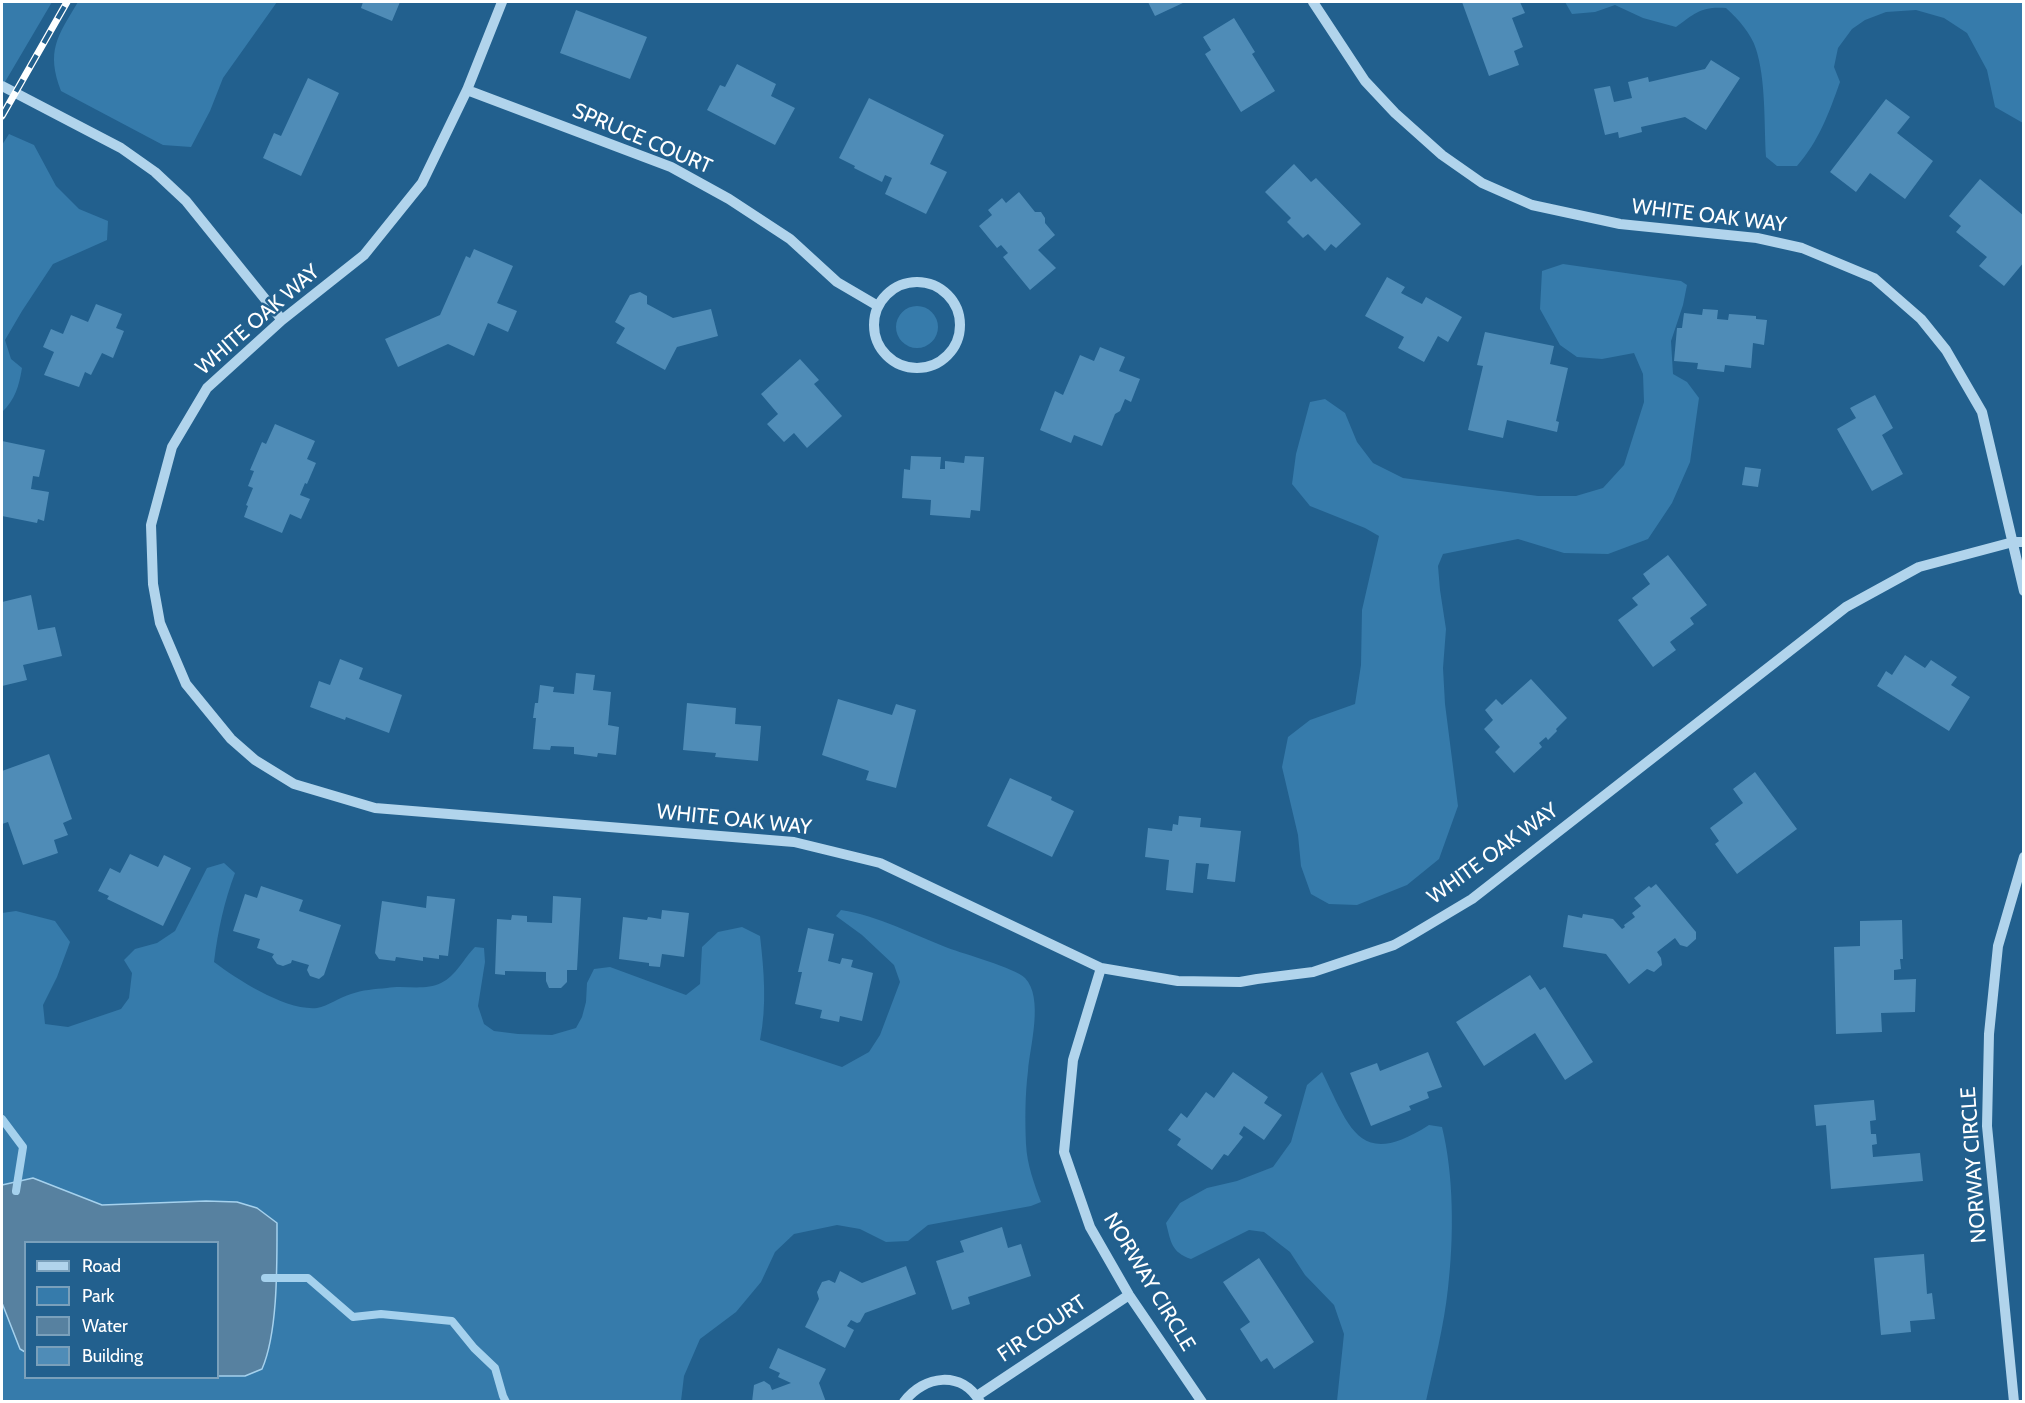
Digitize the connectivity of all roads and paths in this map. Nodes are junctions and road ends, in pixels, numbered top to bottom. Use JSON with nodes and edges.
{"nodes":[{"id":1,"x":502,"y":2,"type":"edge"},
{"id":2,"x":1313,"y":2,"type":"edge"},
{"id":3,"x":2,"y":86,"type":"edge"},
{"id":4,"x":467,"y":90,"type":"junction"},
{"id":5,"x":878,"y":306,"type":"junction"},
{"id":6,"x":282,"y":320,"type":"junction"},
{"id":7,"x":2018,"y":542,"type":"edge"},
{"id":8,"x":2024,"y":591,"type":"edge"},
{"id":9,"x":2024,"y":857,"type":"edge"},
{"id":10,"x":1101,"y":968,"type":"junction"},
{"id":11,"x":1129,"y":1295,"type":"junction"},
{"id":12,"x":978,"y":1399,"type":"edge"},
{"id":13,"x":904,"y":1401,"type":"edge"},
{"id":14,"x":1202,"y":1401,"type":"edge"},
{"id":15,"x":2014,"y":1401,"type":"edge"}],
"edges":[{"from":1,"to":4,"type":"street","name":"WHITE OAK WAY"},
{"from":2,"to":7,"type":"street","name":"WHITE OAK WAY"},
{"from":3,"to":6,"type":"street"},
{"from":4,"to":5,"type":"street","name":"SPRUCE COURT"},
{"from":4,"to":6,"type":"street","name":"WHITE OAK WAY"},
{"from":5,"to":5,"type":"street"},
{"from":6,"to":10,"type":"street","name":"WHITE OAK WAY"},
{"from":7,"to":8,"type":"street"},
{"from":7,"to":10,"type":"street","name":"WHITE OAK WAY"},
{"from":9,"to":15,"type":"street","name":"NORWAY CIRCLE"},
{"from":10,"to":11,"type":"street","name":"NORWAY CIRCLE"},
{"from":11,"to":12,"type":"street","name":"FIR COURT"},
{"from":11,"to":14,"type":"street","name":"NORWAY CIRCLE"},
{"from":12,"to":13,"type":"street","name":"FIR COURT"}]}
